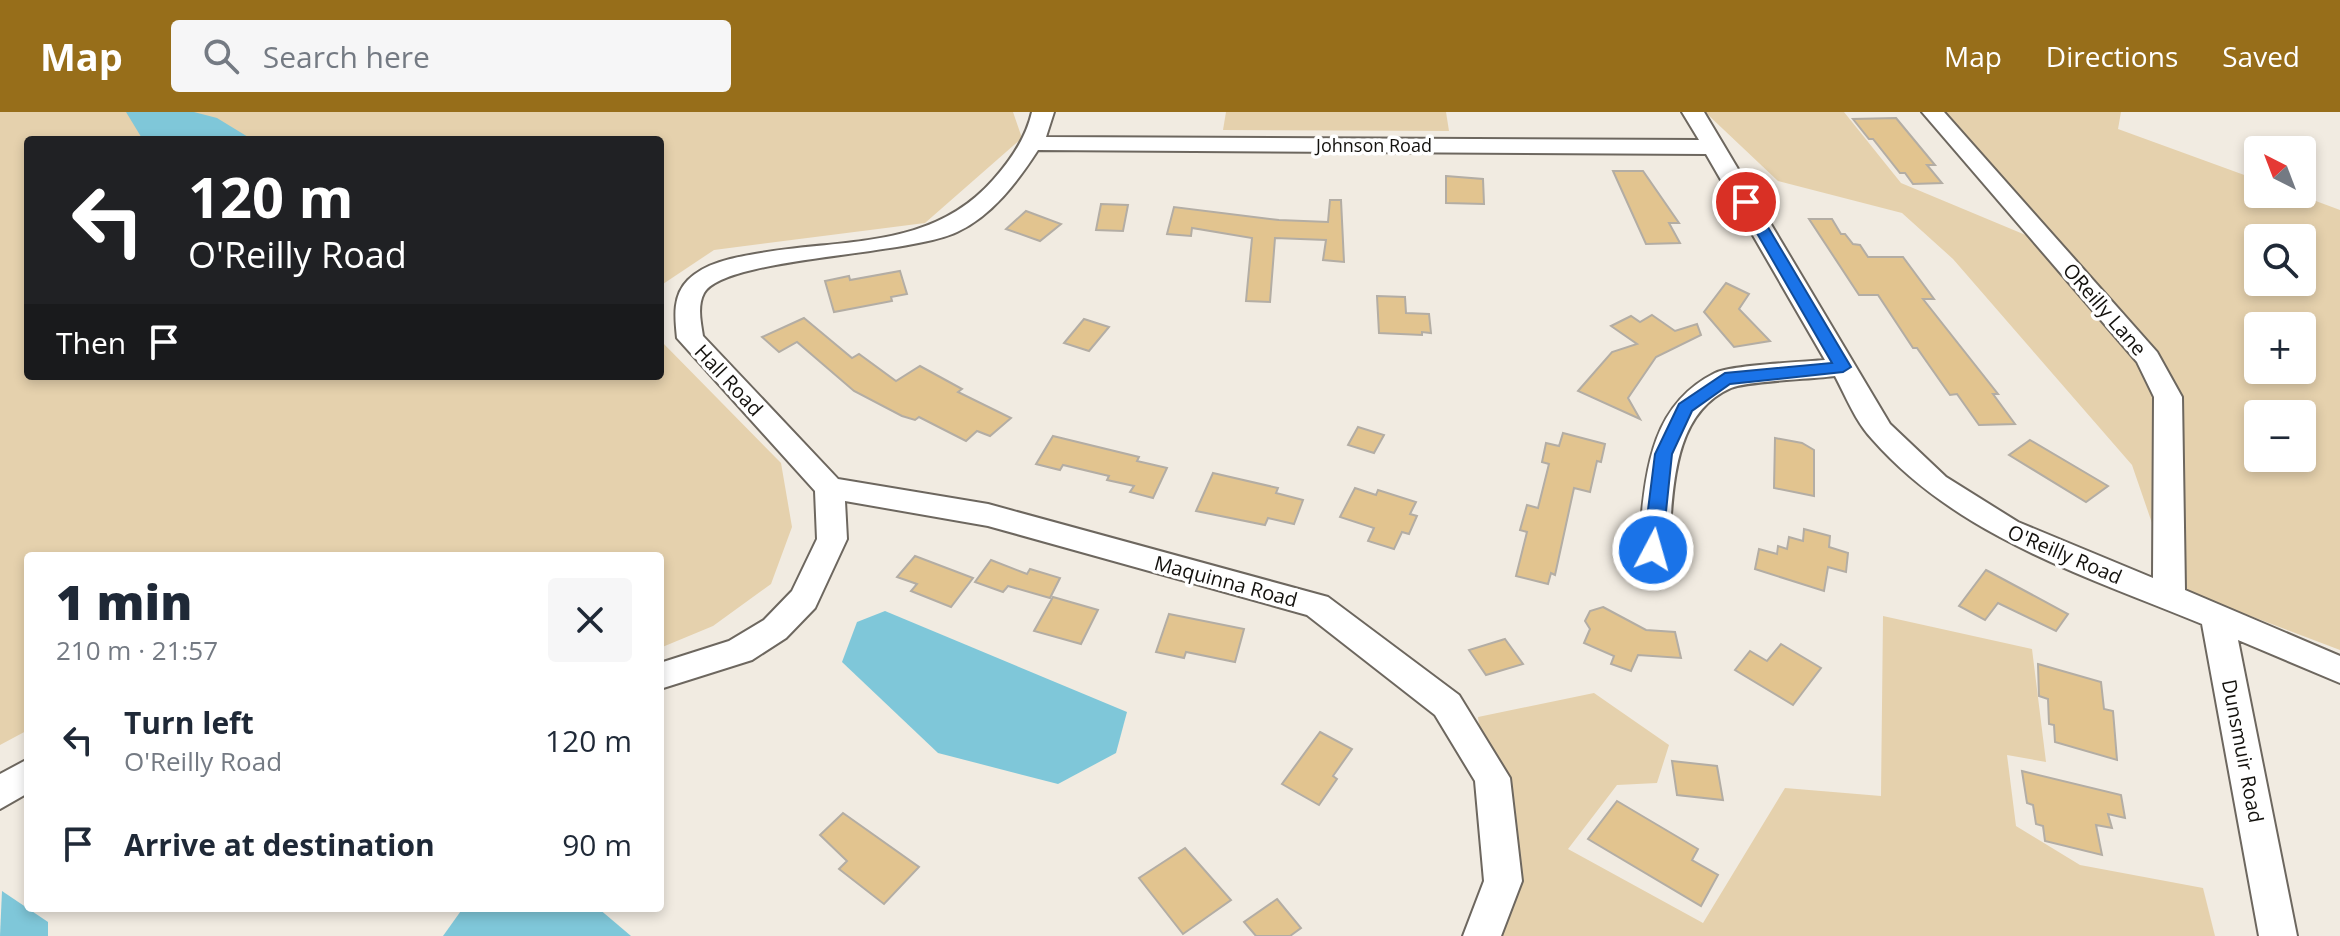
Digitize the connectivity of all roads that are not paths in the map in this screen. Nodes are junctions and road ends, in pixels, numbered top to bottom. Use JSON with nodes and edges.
{"nodes":[{"id":1,"x":1043,"y":112,"type":"edge"},
{"id":2,"x":1693,"y":112,"type":"edge"},
{"id":3,"x":1933,"y":112,"type":"edge"},
{"id":4,"x":1034,"y":143,"type":"junction"},
{"id":5,"x":1714,"y":147,"type":"junction"},
{"id":6,"x":1843,"y":367,"type":"junction"},
{"id":7,"x":829,"y":488,"type":"junction"},
{"id":8,"x":1653,"y":550,"type":"dead end"},
{"id":9,"x":2169,"y":598,"type":"junction"},
{"id":10,"x":2217,"y":617,"type":"junction"},
{"id":11,"x":2340,"y":670,"type":"edge"},
{"id":12,"x":664,"y":675,"type":"edge"},
{"id":13,"x":24,"y":777,"type":"edge"},
{"id":14,"x":0,"y":793,"type":"edge"},
{"id":15,"x":1482,"y":936,"type":"edge"},
{"id":16,"x":2278,"y":936,"type":"edge"}],
"edges":[{"from":1,"to":4,"type":"street","name":"Hall Road"},
{"from":2,"to":5,"type":"street","name":"O'Reilly Road"},
{"from":3,"to":9,"type":"street","name":"OReilly Lane"},
{"from":4,"to":5,"type":"street","name":"Johnson Road"},
{"from":4,"to":7,"type":"street","name":"Hall Road"},
{"from":5,"to":6,"type":"street","name":"O'Reilly Road"},
{"from":6,"to":8,"type":"street"},
{"from":6,"to":9,"type":"street","name":"O'Reilly Road"},
{"from":7,"to":12,"type":"street"},
{"from":7,"to":15,"type":"street","name":"Maquinna Road"},
{"from":9,"to":10,"type":"street"},
{"from":10,"to":11,"type":"street"},
{"from":10,"to":16,"type":"street","name":"Dunsmuir Road"},
{"from":13,"to":14,"type":"street"}]}
